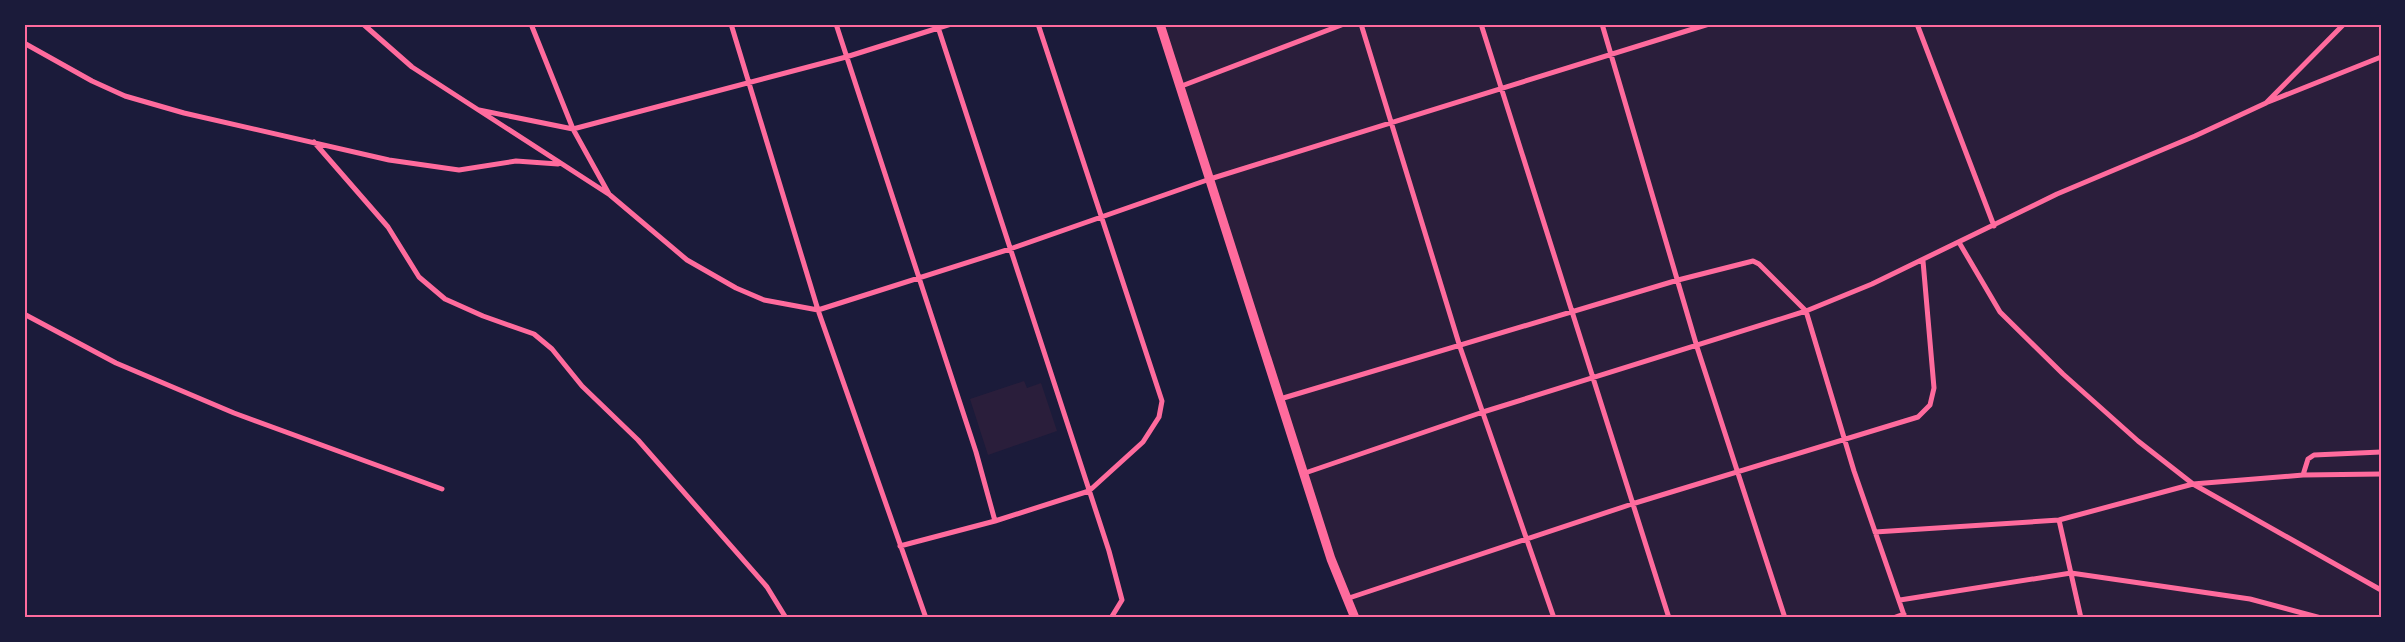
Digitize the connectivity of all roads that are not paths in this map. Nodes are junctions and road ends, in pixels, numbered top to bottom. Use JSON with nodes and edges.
{"nodes":[{"id":1,"x":363,"y":24,"type":"edge"},
{"id":2,"x":531,"y":24,"type":"edge"},
{"id":3,"x":731,"y":24,"type":"edge"},
{"id":4,"x":836,"y":24,"type":"edge"},
{"id":5,"x":951,"y":24,"type":"edge"},
{"id":6,"x":1038,"y":24,"type":"edge"},
{"id":7,"x":1160,"y":24,"type":"edge"},
{"id":8,"x":1344,"y":24,"type":"edge"},
{"id":9,"x":1361,"y":24,"type":"edge"},
{"id":10,"x":1481,"y":24,"type":"edge"},
{"id":11,"x":1602,"y":24,"type":"edge"},
{"id":12,"x":1683,"y":24,"type":"edge"},
{"id":13,"x":1709,"y":24,"type":"edge"},
{"id":14,"x":1917,"y":24,"type":"edge"},
{"id":15,"x":2344,"y":24,"type":"edge"},
{"id":16,"x":938,"y":26,"type":"edge"},
{"id":17,"x":1686,"y":31,"type":"junction"},
{"id":18,"x":24,"y":43,"type":"edge"},
{"id":19,"x":1611,"y":54,"type":"junction"},
{"id":20,"x":846,"y":57,"type":"junction"},
{"id":21,"x":2381,"y":57,"type":"edge"},
{"id":22,"x":749,"y":84,"type":"junction"},
{"id":23,"x":1179,"y":87,"type":"junction"},
{"id":24,"x":1501,"y":89,"type":"junction"},
{"id":25,"x":2266,"y":103,"type":"junction"},
{"id":26,"x":476,"y":109,"type":"junction"},
{"id":27,"x":1393,"y":122,"type":"junction"},
{"id":28,"x":573,"y":129,"type":"junction"},
{"id":29,"x":314,"y":142,"type":"junction"},
{"id":30,"x":560,"y":165,"type":"junction"},
{"id":31,"x":1210,"y":179,"type":"junction"},
{"id":32,"x":610,"y":195,"type":"junction"},
{"id":33,"x":1101,"y":218,"type":"junction"},
{"id":34,"x":1994,"y":226,"type":"junction"},
{"id":35,"x":1960,"y":244,"type":"junction"},
{"id":36,"x":1010,"y":249,"type":"junction"},
{"id":37,"x":1923,"y":261,"type":"junction"},
{"id":38,"x":920,"y":279,"type":"junction"},
{"id":39,"x":1678,"y":280,"type":"junction"},
{"id":40,"x":818,"y":310,"type":"junction"},
{"id":41,"x":1806,"y":311,"type":"junction"},
{"id":42,"x":24,"y":314,"type":"edge"},
{"id":43,"x":1572,"y":314,"type":"junction"},
{"id":44,"x":1460,"y":347,"type":"junction"},
{"id":45,"x":1697,"y":347,"type":"junction"},
{"id":46,"x":1592,"y":380,"type":"junction"},
{"id":47,"x":1280,"y":399,"type":"junction"},
{"id":48,"x":1483,"y":412,"type":"junction"},
{"id":49,"x":1845,"y":438,"type":"junction"},
{"id":50,"x":2381,"y":452,"type":"edge"},
{"id":51,"x":1738,"y":471,"type":"junction"},
{"id":52,"x":1305,"y":473,"type":"junction"},
{"id":53,"x":2381,"y":474,"type":"edge"},
{"id":54,"x":2303,"y":475,"type":"junction"},
{"id":55,"x":2193,"y":484,"type":"junction"},
{"id":56,"x":442,"y":489,"type":"dead end"},
{"id":57,"x":1089,"y":491,"type":"junction"},
{"id":58,"x":1632,"y":504,"type":"junction"},
{"id":59,"x":2059,"y":520,"type":"junction"},
{"id":60,"x":995,"y":521,"type":"junction"},
{"id":61,"x":1875,"y":532,"type":"junction"},
{"id":62,"x":1526,"y":538,"type":"junction"},
{"id":63,"x":900,"y":546,"type":"junction"},
{"id":64,"x":2071,"y":573,"type":"junction"},
{"id":65,"x":2381,"y":590,"type":"edge"},
{"id":66,"x":1346,"y":599,"type":"junction"},
{"id":67,"x":1900,"y":600,"type":"junction"},
{"id":68,"x":1904,"y":616,"type":"edge"},
{"id":69,"x":786,"y":618,"type":"edge"},
{"id":70,"x":926,"y":618,"type":"edge"},
{"id":71,"x":1111,"y":618,"type":"edge"},
{"id":72,"x":1355,"y":618,"type":"edge"},
{"id":73,"x":1554,"y":618,"type":"edge"},
{"id":74,"x":1669,"y":618,"type":"edge"},
{"id":75,"x":1785,"y":618,"type":"edge"},
{"id":76,"x":1893,"y":618,"type":"edge"},
{"id":77,"x":2081,"y":618,"type":"edge"},
{"id":78,"x":2321,"y":618,"type":"edge"}],
"edges":[{"from":1,"to":26,"type":"street"},
{"from":2,"to":28,"type":"street"},
{"from":3,"to":22,"type":"street"},
{"from":4,"to":20,"type":"street"},
{"from":5,"to":16,"type":"street"},
{"from":6,"to":33,"type":"street"},
{"from":7,"to":23,"type":"main road"},
{"from":8,"to":23,"type":"street"},
{"from":9,"to":27,"type":"street"},
{"from":10,"to":24,"type":"street"},
{"from":11,"to":19,"type":"street"},
{"from":12,"to":17,"type":"street"},
{"from":13,"to":17,"type":"street"},
{"from":14,"to":34,"type":"street"},
{"from":15,"to":25,"type":"street"},
{"from":16,"to":20,"type":"street"},
{"from":16,"to":36,"type":"street"},
{"from":17,"to":19,"type":"street"},
{"from":18,"to":29,"type":"street"},
{"from":19,"to":24,"type":"street"},
{"from":19,"to":39,"type":"street"},
{"from":20,"to":22,"type":"street"},
{"from":20,"to":38,"type":"street"},
{"from":21,"to":25,"type":"street"},
{"from":22,"to":28,"type":"street"},
{"from":22,"to":40,"type":"street"},
{"from":23,"to":31,"type":"main road"},
{"from":24,"to":27,"type":"street"},
{"from":24,"to":43,"type":"street"},
{"from":25,"to":34,"type":"street"},
{"from":26,"to":28,"type":"street"},
{"from":26,"to":30,"type":"street"},
{"from":27,"to":31,"type":"street"},
{"from":27,"to":44,"type":"street"},
{"from":28,"to":32,"type":"street"},
{"from":29,"to":30,"type":"street"},
{"from":29,"to":69,"type":"street"},
{"from":30,"to":32,"type":"street"},
{"from":31,"to":33,"type":"street"},
{"from":31,"to":47,"type":"main road"},
{"from":32,"to":40,"type":"street"},
{"from":33,"to":36,"type":"street"},
{"from":33,"to":57,"type":"street"},
{"from":34,"to":35,"type":"street"},
{"from":35,"to":37,"type":"street"},
{"from":35,"to":55,"type":"street"},
{"from":36,"to":38,"type":"street"},
{"from":36,"to":57,"type":"street"},
{"from":37,"to":41,"type":"street"},
{"from":37,"to":49,"type":"street"},
{"from":38,"to":40,"type":"street"},
{"from":38,"to":60,"type":"street"},
{"from":39,"to":41,"type":"street"},
{"from":39,"to":43,"type":"street"},
{"from":39,"to":45,"type":"street"},
{"from":40,"to":63,"type":"street"},
{"from":41,"to":45,"type":"street"},
{"from":41,"to":49,"type":"street"},
{"from":42,"to":56,"type":"street"},
{"from":43,"to":44,"type":"street"},
{"from":43,"to":46,"type":"street"},
{"from":44,"to":47,"type":"street"},
{"from":44,"to":48,"type":"street"},
{"from":45,"to":46,"type":"street"},
{"from":45,"to":51,"type":"street"},
{"from":46,"to":48,"type":"street"},
{"from":46,"to":58,"type":"street"},
{"from":47,"to":52,"type":"main road"},
{"from":48,"to":52,"type":"street"},
{"from":48,"to":62,"type":"street"},
{"from":49,"to":51,"type":"street"},
{"from":49,"to":61,"type":"street"},
{"from":50,"to":54,"type":"street"},
{"from":51,"to":58,"type":"street"},
{"from":51,"to":75,"type":"street"},
{"from":52,"to":66,"type":"main road"},
{"from":53,"to":54,"type":"street"},
{"from":54,"to":55,"type":"street"},
{"from":55,"to":59,"type":"street"},
{"from":55,"to":65,"type":"street"},
{"from":57,"to":60,"type":"street"},
{"from":57,"to":71,"type":"street"},
{"from":58,"to":62,"type":"street"},
{"from":58,"to":74,"type":"street"},
{"from":59,"to":61,"type":"street"},
{"from":59,"to":64,"type":"street"},
{"from":60,"to":63,"type":"street"},
{"from":61,"to":67,"type":"street"},
{"from":62,"to":66,"type":"street"},
{"from":62,"to":73,"type":"street"},
{"from":63,"to":70,"type":"street"},
{"from":64,"to":67,"type":"street"},
{"from":64,"to":77,"type":"street"},
{"from":64,"to":78,"type":"street"},
{"from":66,"to":72,"type":"main road"},
{"from":67,"to":68,"type":"street"},
{"from":68,"to":76,"type":"street"}]}
